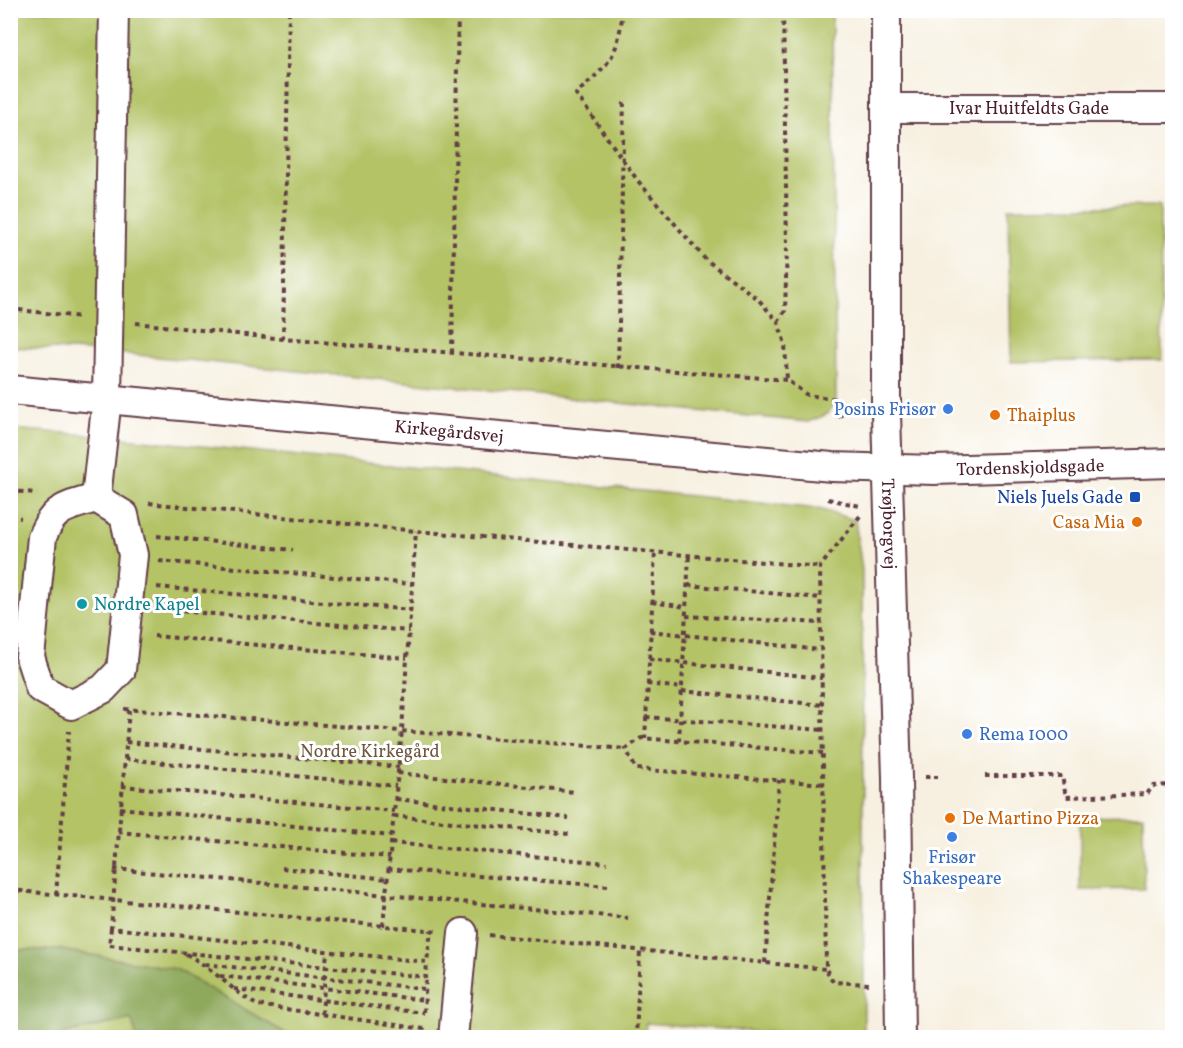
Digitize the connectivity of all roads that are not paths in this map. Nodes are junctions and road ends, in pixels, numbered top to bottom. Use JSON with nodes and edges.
{"nodes":[{"id":1,"x":114,"y":10,"type":"edge"},
{"id":2,"x":886,"y":10,"type":"edge"},
{"id":3,"x":887,"y":108,"type":"junction"},
{"id":4,"x":1173,"y":108,"type":"edge"},
{"id":5,"x":10,"y":390,"type":"edge"},
{"id":6,"x":106,"y":398,"type":"junction"},
{"id":7,"x":1173,"y":463,"type":"edge"},
{"id":8,"x":888,"y":469,"type":"junction"},
{"id":9,"x":96,"y":498,"type":"junction"},
{"id":10,"x":463,"y":933,"type":"road end"},
{"id":11,"x":453,"y":1038,"type":"edge"},
{"id":12,"x":900,"y":1038,"type":"edge"}],
"edges":[{"from":1,"to":6,"type":"street"},
{"from":2,"to":3,"type":"street","name":"Trøjborgvej"},
{"from":3,"to":4,"type":"street","name":"Ivar Huitfeldts Gade"},
{"from":3,"to":8,"type":"street","name":"Trøjborgvej"},
{"from":5,"to":6,"type":"street","name":"Kirkegårdsvej"},
{"from":6,"to":8,"type":"street","name":"Kirkegårdsvej"},
{"from":6,"to":9,"type":"street"},
{"from":7,"to":8,"type":"street","name":"Tordenskjoldsgade"},
{"from":8,"to":12,"type":"street","name":"Trøjborgvej"},
{"from":9,"to":9,"type":"street"},
{"from":10,"to":11,"type":"street"}]}
